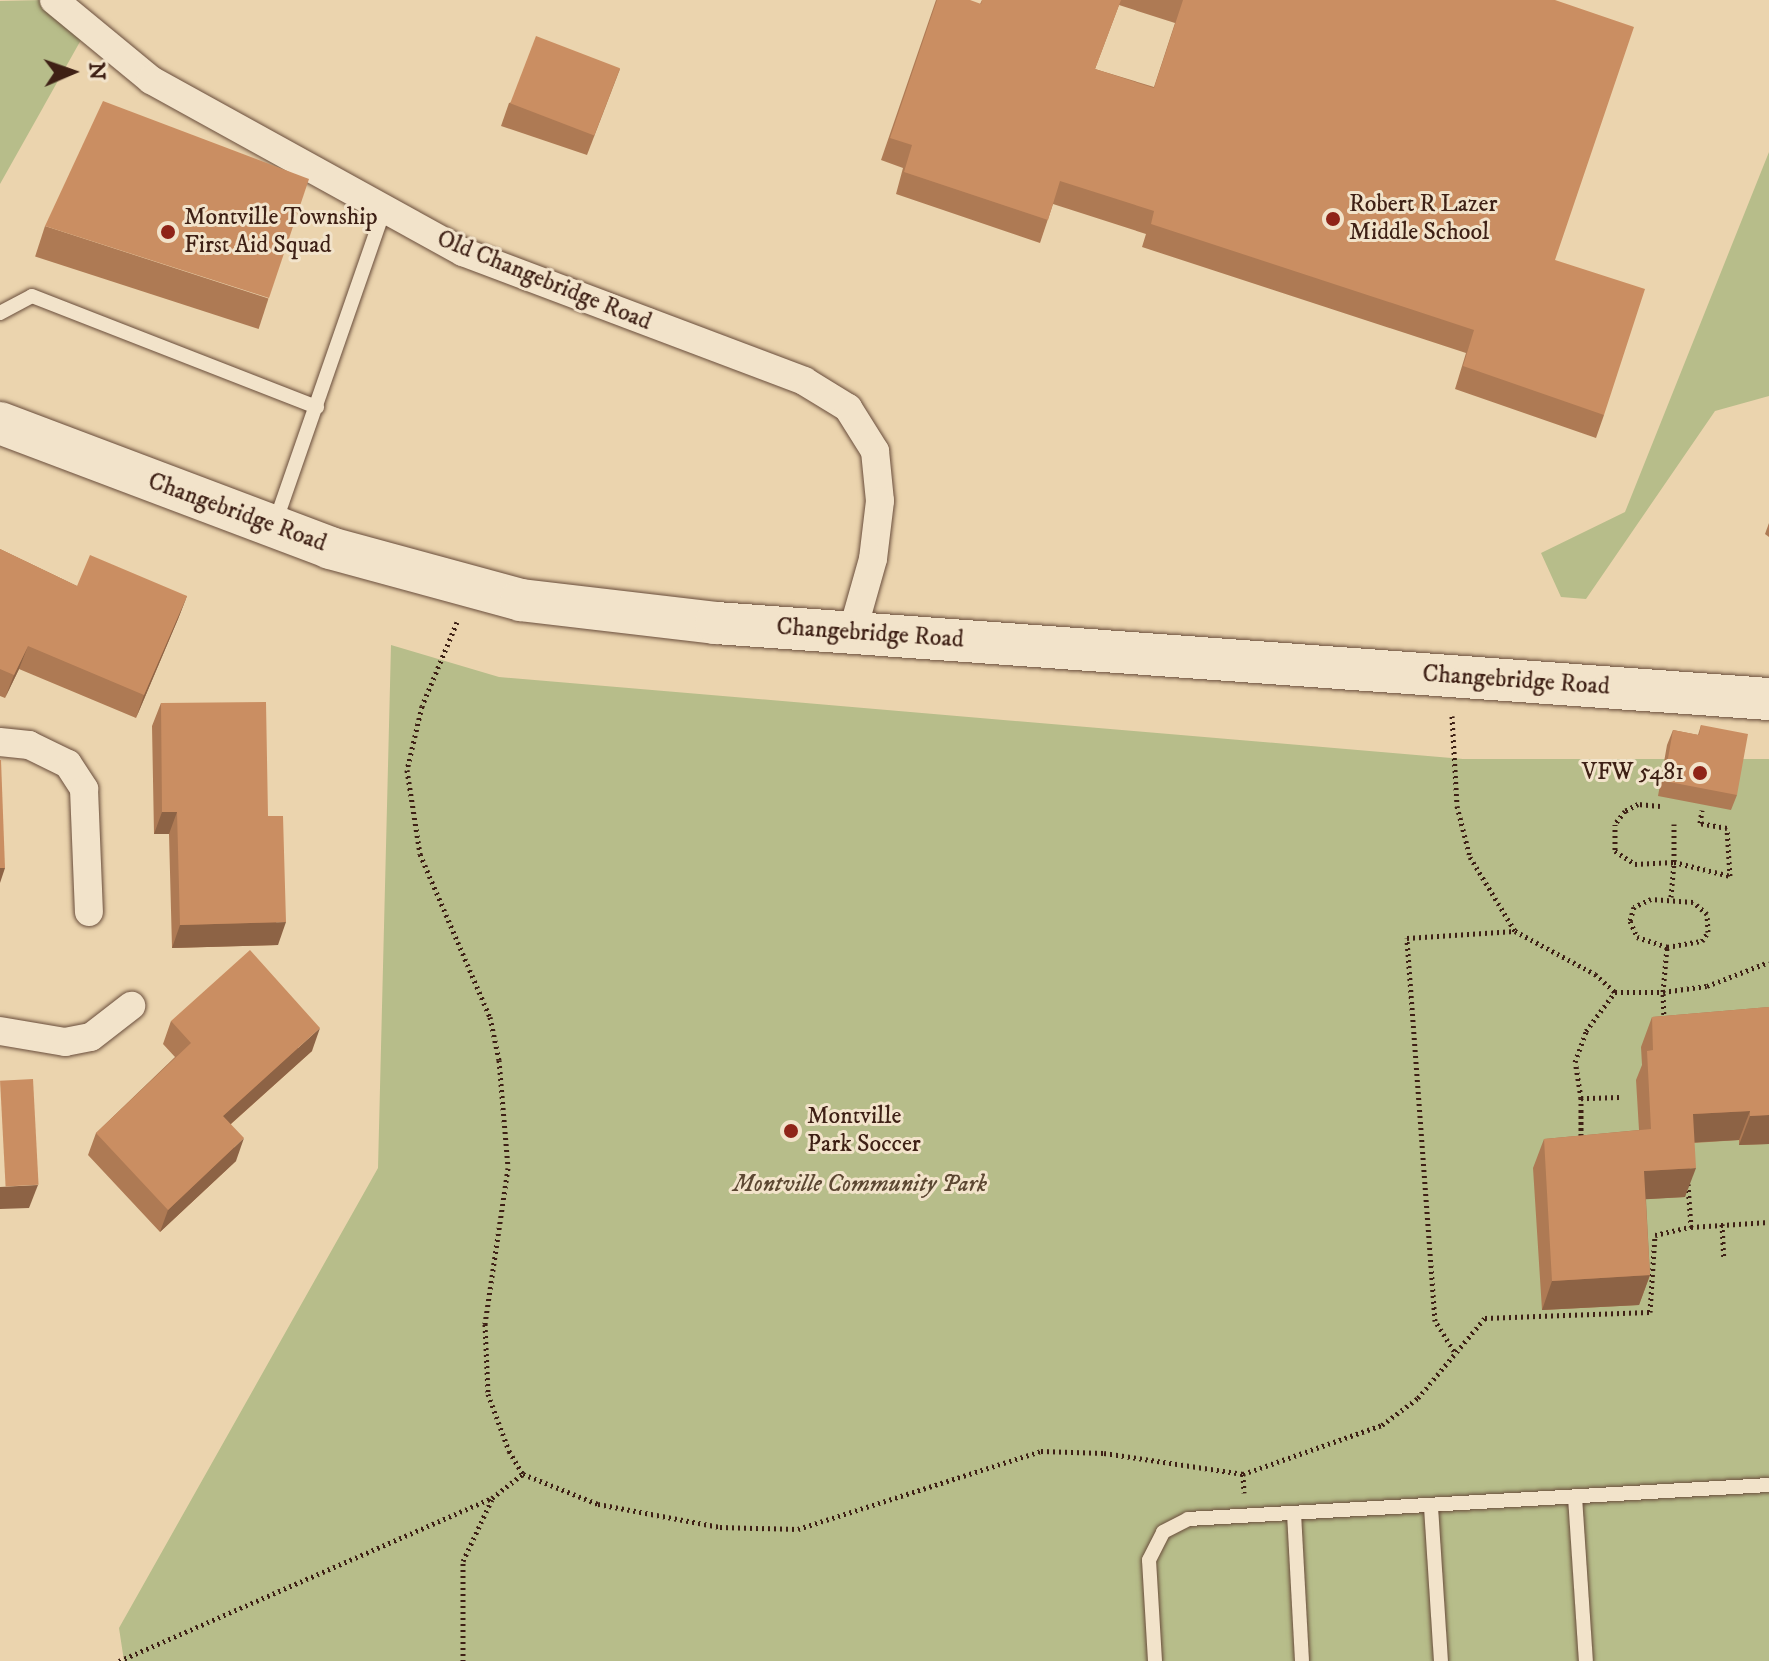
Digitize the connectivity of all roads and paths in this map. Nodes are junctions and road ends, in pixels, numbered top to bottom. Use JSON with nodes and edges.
{"nodes":[{"id":1,"x":54,"y":0,"type":"edge"},
{"id":2,"x":384,"y":210,"type":"junction"},
{"id":3,"x":0,"y":313,"type":"edge"},
{"id":4,"x":317,"y":407,"type":"junction"},
{"id":5,"x":0,"y":423,"type":"edge"},
{"id":6,"x":273,"y":527,"type":"junction"},
{"id":7,"x":457,"y":620,"type":"dead end"},
{"id":8,"x":852,"y":633,"type":"junction"},
{"id":9,"x":1769,"y":699,"type":"edge"},
{"id":10,"x":1452,"y":715,"type":"dead end"},
{"id":11,"x":0,"y":742,"type":"edge"},
{"id":12,"x":1660,"y":806,"type":"dead end"},
{"id":13,"x":1702,"y":810,"type":"dead end"},
{"id":14,"x":1674,"y":824,"type":"dead end"},
{"id":15,"x":1674,"y":862,"type":"junction"},
{"id":16,"x":1671,"y":897,"type":"junction"},
{"id":17,"x":89,"y":912,"type":"dead end"},
{"id":18,"x":1515,"y":931,"type":"junction"},
{"id":19,"x":1667,"y":947,"type":"junction"},
{"id":20,"x":1769,"y":962,"type":"edge"},
{"id":21,"x":1615,"y":992,"type":"junction"},
{"id":22,"x":1663,"y":992,"type":"junction"},
{"id":23,"x":131,"y":1006,"type":"dead end"},
{"id":24,"x":1664,"y":1029,"type":"edge"},
{"id":25,"x":0,"y":1031,"type":"edge"},
{"id":26,"x":1619,"y":1097,"type":"dead end"},
{"id":27,"x":1581,"y":1098,"type":"junction"},
{"id":28,"x":1581,"y":1154,"type":"edge"},
{"id":29,"x":1688,"y":1184,"type":"edge"},
{"id":30,"x":1769,"y":1222,"type":"edge"},
{"id":31,"x":1722,"y":1224,"type":"junction"},
{"id":32,"x":1691,"y":1227,"type":"junction"},
{"id":33,"x":1724,"y":1258,"type":"dead end"},
{"id":34,"x":1454,"y":1351,"type":"junction"},
{"id":35,"x":523,"y":1474,"type":"junction"},
{"id":36,"x":1769,"y":1485,"type":"edge"},
{"id":37,"x":1575,"y":1497,"type":"junction"},
{"id":38,"x":492,"y":1498,"type":"junction"},
{"id":39,"x":1431,"y":1507,"type":"junction"},
{"id":40,"x":1294,"y":1513,"type":"junction"},
{"id":41,"x":132,"y":1659,"type":"edge"},
{"id":42,"x":119,"y":1661,"type":"edge"},
{"id":43,"x":463,"y":1661,"type":"edge"},
{"id":44,"x":1155,"y":1661,"type":"edge"},
{"id":45,"x":1302,"y":1661,"type":"edge"},
{"id":46,"x":1441,"y":1661,"type":"edge"},
{"id":47,"x":1586,"y":1661,"type":"edge"}],
"edges":[{"from":1,"to":2,"type":"street","name":"Old Changebridge Road"},
{"from":2,"to":4,"type":"lane"},
{"from":2,"to":8,"type":"street","name":"Old Changebridge Road"},
{"from":3,"to":4,"type":"lane"},
{"from":4,"to":6,"type":"lane"},
{"from":5,"to":6,"type":"main road","name":"Changebridge Road"},
{"from":6,"to":8,"type":"main road","name":"Changebridge Road"},
{"from":7,"to":35,"type":"path"},
{"from":8,"to":9,"type":"main road","name":"Changebridge Road"},
{"from":10,"to":18,"type":"path"},
{"from":11,"to":17,"type":"street"},
{"from":12,"to":15,"type":"path"},
{"from":13,"to":15,"type":"path"},
{"from":14,"to":15,"type":"path"},
{"from":15,"to":16,"type":"path"},
{"from":16,"to":19,"type":"path"},
{"from":16,"to":19,"type":"path"},
{"from":18,"to":21,"type":"path"},
{"from":18,"to":34,"type":"path"},
{"from":19,"to":22,"type":"path"},
{"from":20,"to":22,"type":"path"},
{"from":21,"to":22,"type":"path"},
{"from":21,"to":27,"type":"path"},
{"from":22,"to":24,"type":"path"},
{"from":23,"to":25,"type":"street"},
{"from":26,"to":27,"type":"path"},
{"from":27,"to":28,"type":"path"},
{"from":29,"to":32,"type":"path"},
{"from":30,"to":31,"type":"path"},
{"from":31,"to":32,"type":"path"},
{"from":31,"to":33,"type":"path"},
{"from":32,"to":34,"type":"path"},
{"from":34,"to":35,"type":"path"},
{"from":35,"to":38,"type":"path"},
{"from":36,"to":37,"type":"lane"},
{"from":37,"to":39,"type":"lane"},
{"from":37,"to":47,"type":"lane"},
{"from":38,"to":41,"type":"path"},
{"from":38,"to":43,"type":"path"},
{"from":39,"to":40,"type":"lane"},
{"from":39,"to":46,"type":"lane"},
{"from":40,"to":44,"type":"lane"},
{"from":40,"to":45,"type":"lane"},
{"from":41,"to":42,"type":"path"}]}
